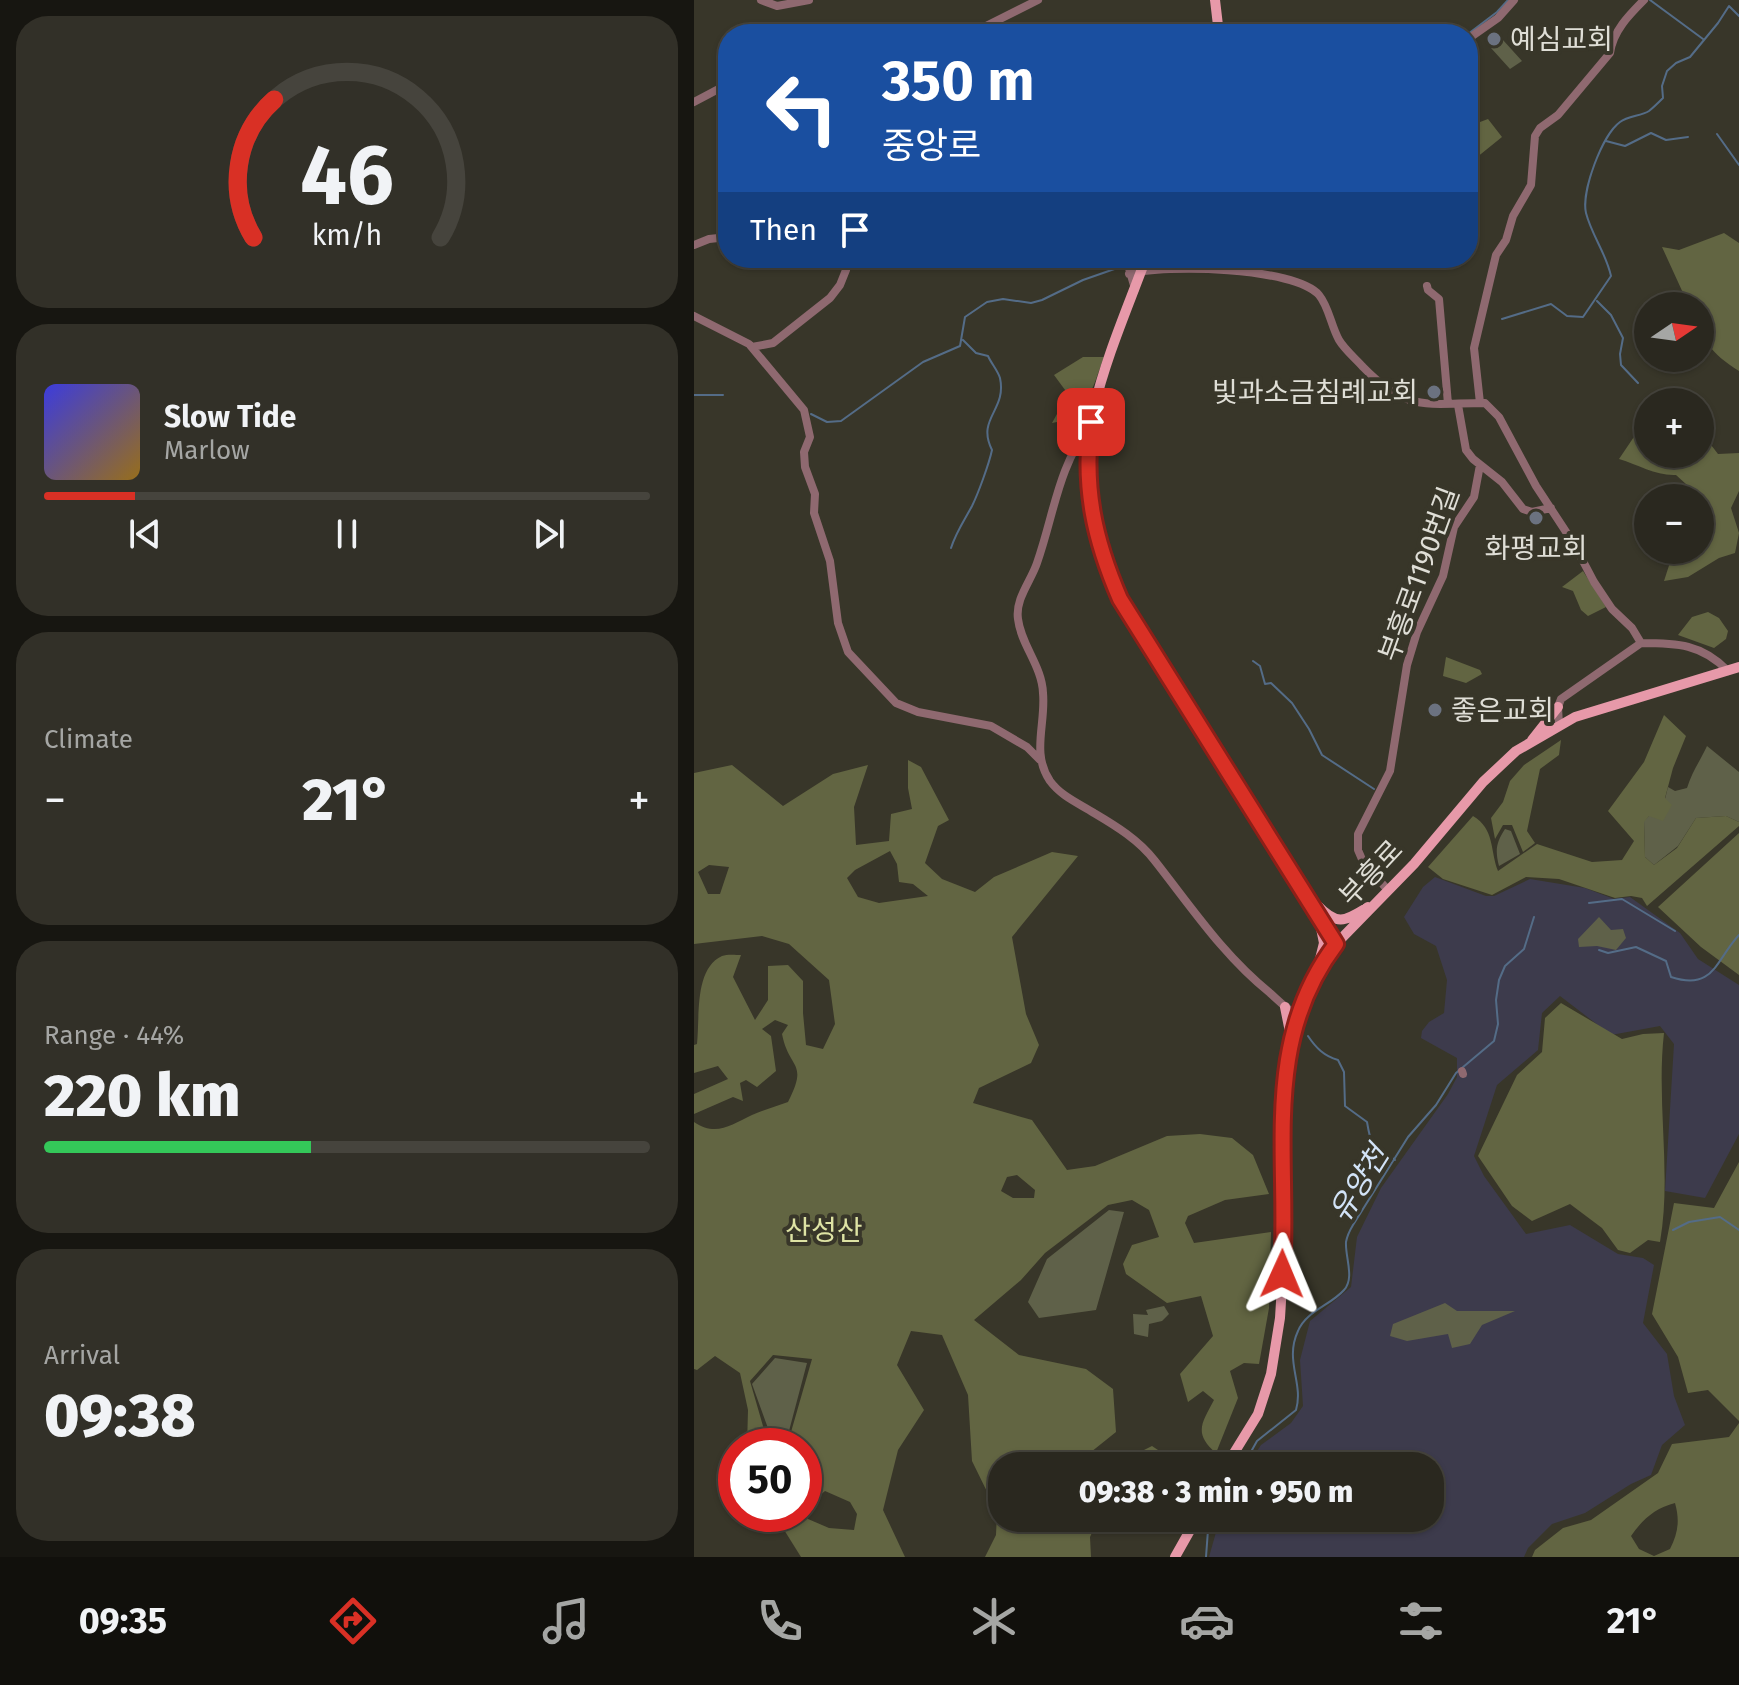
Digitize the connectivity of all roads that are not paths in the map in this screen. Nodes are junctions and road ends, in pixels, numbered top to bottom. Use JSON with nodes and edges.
{"nodes":[{"id":1,"x":761,"y":0,"type":"edge"},
{"id":2,"x":809,"y":0,"type":"edge"},
{"id":3,"x":1038,"y":0,"type":"edge"},
{"id":4,"x":1215,"y":0,"type":"edge"},
{"id":5,"x":1514,"y":0,"type":"edge"},
{"id":6,"x":1644,"y":0,"type":"edge"},
{"id":7,"x":990,"y":24,"type":"edge"},
{"id":8,"x":1218,"y":24,"type":"edge"},
{"id":9,"x":1478,"y":32,"type":"edge"},
{"id":10,"x":718,"y":89,"type":"edge"},
{"id":11,"x":694,"y":102,"type":"edge"},
{"id":12,"x":718,"y":238,"type":"edge"},
{"id":13,"x":694,"y":245,"type":"edge"},
{"id":14,"x":1128,"y":268,"type":"edge"},
{"id":15,"x":1145,"y":268,"type":"edge"},
{"id":16,"x":1166,"y":268,"type":"edge"},
{"id":17,"x":1173,"y":269,"type":"joint"},
{"id":18,"x":846,"y":270,"type":"dead end"},
{"id":19,"x":1427,"y":286,"type":"dead end"},
{"id":20,"x":1135,"y":289,"type":"junction"},
{"id":21,"x":694,"y":316,"type":"edge"},
{"id":22,"x":752,"y":347,"type":"junction"},
{"id":23,"x":1480,"y":403,"type":"junction"},
{"id":24,"x":1448,"y":404,"type":"junction"},
{"id":25,"x":1458,"y":405,"type":"junction"},
{"id":26,"x":1091,"y":422,"type":"junction"},
{"id":27,"x":1480,"y":465,"type":"junction"},
{"id":28,"x":1551,"y":508,"type":"junction"},
{"id":29,"x":1641,"y":643,"type":"junction"},
{"id":30,"x":1733,"y":669,"type":"edge"},
{"id":31,"x":1558,"y":707,"type":"junction"},
{"id":32,"x":1559,"y":725,"type":"junction"},
{"id":33,"x":1530,"y":743,"type":"junction"},
{"id":34,"x":1041,"y":760,"type":"junction"},
{"id":35,"x":1293,"y":875,"type":"junction"},
{"id":36,"x":1384,"y":895,"type":"junction"},
{"id":37,"x":1311,"y":904,"type":"junction"},
{"id":38,"x":1336,"y":944,"type":"junction"},
{"id":39,"x":1314,"y":976,"type":"junction"},
{"id":40,"x":1285,"y":1007,"type":"junction"},
{"id":41,"x":1298,"y":1015,"type":"junction"},
{"id":42,"x":1290,"y":1042,"type":"junction"},
{"id":43,"x":1235,"y":1452,"type":"edge"},
{"id":44,"x":1189,"y":1532,"type":"edge"},
{"id":45,"x":1175,"y":1557,"type":"edge"}],
"edges":[{"from":1,"to":2,"type":"street"},
{"from":3,"to":7,"type":"street"},
{"from":4,"to":8,"type":"main road"},
{"from":5,"to":9,"type":"street"},
{"from":6,"to":23,"type":"street"},
{"from":10,"to":11,"type":"street"},
{"from":12,"to":13,"type":"street"},
{"from":14,"to":20,"type":"street"},
{"from":15,"to":20,"type":"main road"},
{"from":16,"to":17,"type":"street"},
{"from":17,"to":24,"type":"street"},
{"from":18,"to":22,"type":"street"},
{"from":19,"to":24,"type":"street"},
{"from":20,"to":26,"type":"main road"},
{"from":21,"to":22,"type":"street"},
{"from":22,"to":34,"type":"street"},
{"from":23,"to":25,"type":"street"},
{"from":23,"to":28,"type":"street"},
{"from":24,"to":25,"type":"street"},
{"from":25,"to":27,"type":"street","name":"부흥로1190번길"},
{"from":26,"to":34,"type":"street"},
{"from":26,"to":35,"type":"main road"},
{"from":27,"to":28,"type":"street"},
{"from":27,"to":36,"type":"street","name":"부흥로1190번길"},
{"from":28,"to":29,"type":"street"},
{"from":29,"to":30,"type":"street"},
{"from":29,"to":31,"type":"street"},
{"from":30,"to":32,"type":"main road","name":"부흥로"},
{"from":31,"to":32,"type":"street"},
{"from":31,"to":33,"type":"main road"},
{"from":32,"to":33,"type":"main road","name":"부흥로"},
{"from":33,"to":36,"type":"main road","name":"부흥로"},
{"from":34,"to":40,"type":"street"},
{"from":35,"to":36,"type":"main road"},
{"from":35,"to":37,"type":"main road"},
{"from":36,"to":38,"type":"main road","name":"부흥로"},
{"from":37,"to":38,"type":"main road"},
{"from":37,"to":39,"type":"main road"},
{"from":38,"to":39,"type":"main road","name":"부흥로"},
{"from":39,"to":41,"type":"main road","name":"부흥로"},
{"from":40,"to":41,"type":"street"},
{"from":40,"to":42,"type":"main road"},
{"from":41,"to":42,"type":"main road","name":"부흥로"},
{"from":42,"to":43,"type":"main road","name":"부흥로"},
{"from":44,"to":45,"type":"main road"}]}
